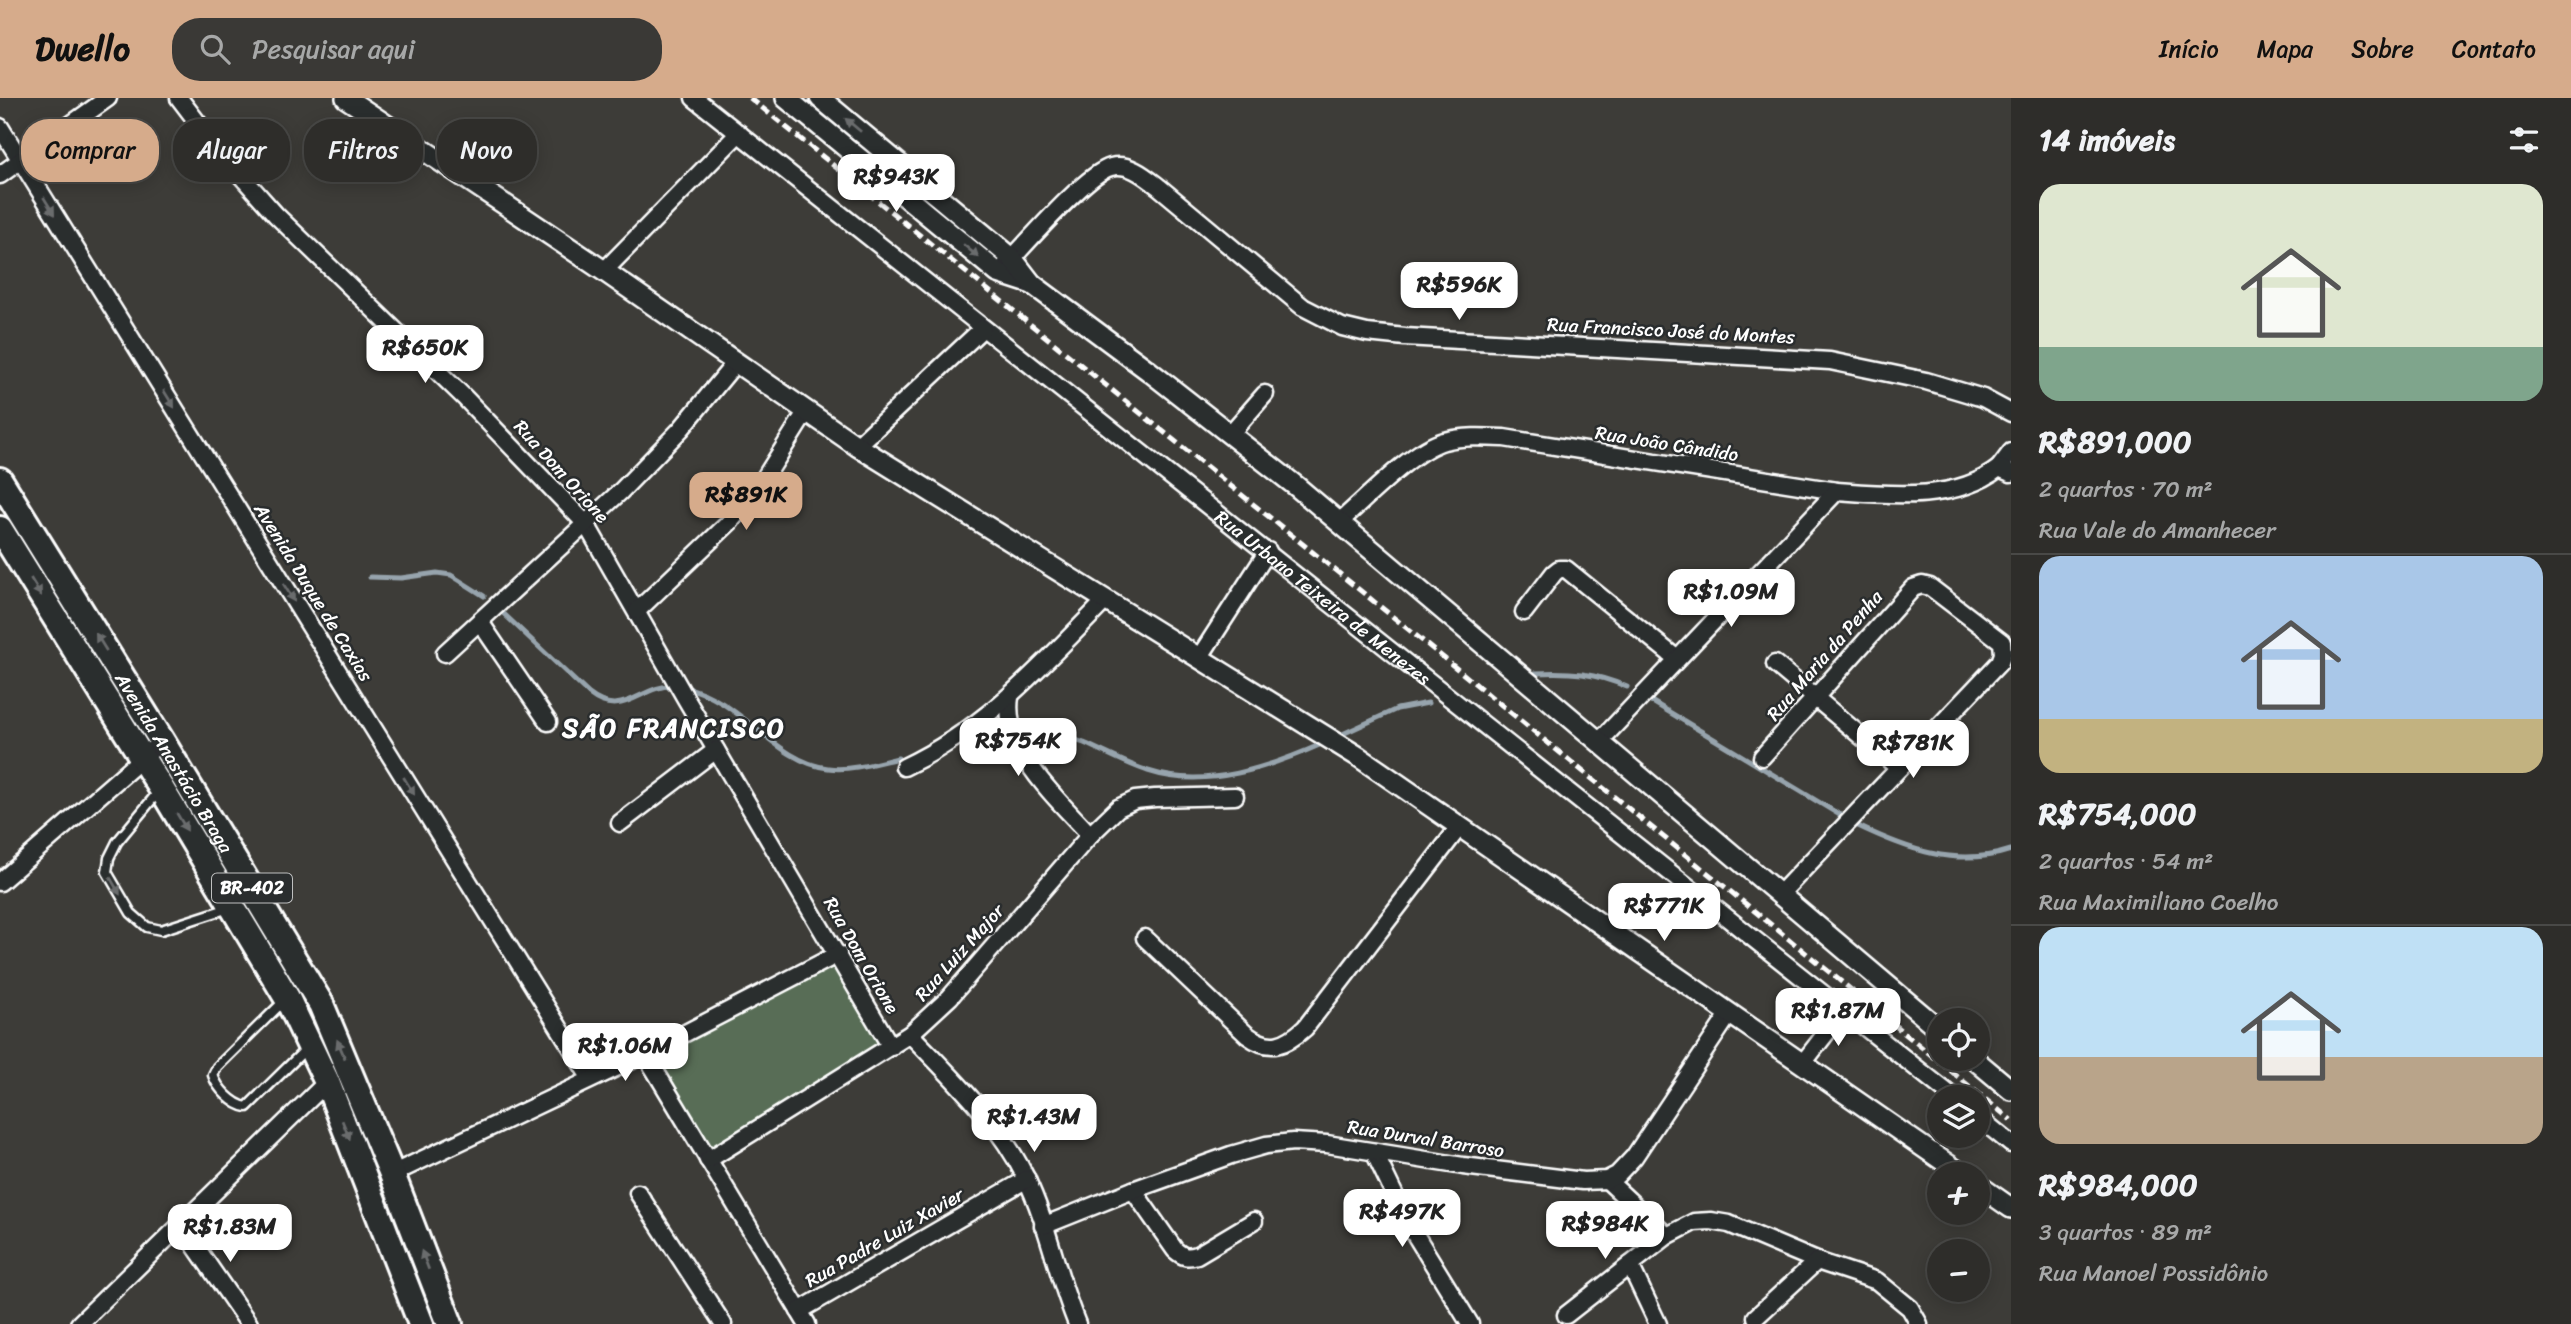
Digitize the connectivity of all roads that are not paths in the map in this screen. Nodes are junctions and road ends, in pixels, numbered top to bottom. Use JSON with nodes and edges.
{"nodes":[{"id":1,"x":108,"y":98,"type":"edge"},
{"id":2,"x":178,"y":98,"type":"edge"},
{"id":3,"x":346,"y":98,"type":"edge"},
{"id":4,"x":694,"y":98,"type":"edge"},
{"id":5,"x":786,"y":98,"type":"edge"},
{"id":6,"x":820,"y":98,"type":"edge"},
{"id":7,"x":0,"y":127,"type":"edge"},
{"id":8,"x":738,"y":133,"type":"junction"},
{"id":9,"x":20,"y":160,"type":"junction"},
{"id":10,"x":0,"y":175,"type":"edge"},
{"id":11,"x":1012,"y":258,"type":"junction"},
{"id":12,"x":604,"y":271,"type":"junction"},
{"id":13,"x":998,"y":273,"type":"junction"},
{"id":14,"x":1032,"y":284,"type":"junction"},
{"id":15,"x":983,"y":328,"type":"junction"},
{"id":16,"x":736,"y":362,"type":"junction"},
{"id":17,"x":1265,"y":394,"type":"dead end"},
{"id":18,"x":806,"y":412,"type":"junction"},
{"id":19,"x":2011,"y":414,"type":"edge"},
{"id":20,"x":1230,"y":434,"type":"junction"},
{"id":21,"x":857,"y":446,"type":"junction"},
{"id":22,"x":2011,"y":452,"type":"edge"},
{"id":23,"x":2005,"y":471,"type":"edge"},
{"id":24,"x":0,"y":481,"type":"edge"},
{"id":25,"x":1837,"y":491,"type":"junction"},
{"id":26,"x":1339,"y":522,"type":"junction"},
{"id":27,"x":586,"y":524,"type":"junction"},
{"id":28,"x":0,"y":529,"type":"edge"},
{"id":29,"x":1268,"y":551,"type":"junction"},
{"id":30,"x":1105,"y":601,"type":"junction"},
{"id":31,"x":636,"y":611,"type":"junction"},
{"id":32,"x":1524,"y":612,"type":"dead end"},
{"id":33,"x":480,"y":622,"type":"junction"},
{"id":34,"x":445,"y":653,"type":"dead end"},
{"id":35,"x":1199,"y":658,"type":"junction"},
{"id":36,"x":1677,"y":659,"type":"junction"},
{"id":37,"x":1775,"y":664,"type":"dead end"},
{"id":38,"x":1010,"y":697,"type":"junction"},
{"id":39,"x":1814,"y":697,"type":"junction"},
{"id":40,"x":548,"y":722,"type":"dead end"},
{"id":41,"x":162,"y":740,"type":"junction"},
{"id":42,"x":1600,"y":742,"type":"junction"},
{"id":43,"x":716,"y":750,"type":"junction"},
{"id":44,"x":142,"y":757,"type":"junction"},
{"id":45,"x":1762,"y":757,"type":"dead end"},
{"id":46,"x":904,"y":766,"type":"dead end"},
{"id":47,"x":1899,"y":768,"type":"junction"},
{"id":48,"x":161,"y":788,"type":"junction"},
{"id":49,"x":1235,"y":796,"type":"dead end"},
{"id":50,"x":620,"y":823,"type":"dead end"},
{"id":51,"x":1461,"y":826,"type":"junction"},
{"id":52,"x":1090,"y":835,"type":"junction"},
{"id":53,"x":0,"y":882,"type":"edge"},
{"id":54,"x":1780,"y":894,"type":"junction"},
{"id":55,"x":234,"y":907,"type":"junction"},
{"id":56,"x":270,"y":917,"type":"junction"},
{"id":57,"x":249,"y":932,"type":"junction"},
{"id":58,"x":1145,"y":938,"type":"dead end"},
{"id":59,"x":838,"y":954,"type":"junction"},
{"id":60,"x":287,"y":998,"type":"junction"},
{"id":61,"x":1844,"y":1010,"type":"junction"},
{"id":62,"x":1730,"y":1013,"type":"junction"},
{"id":63,"x":1927,"y":1019,"type":"edge"},
{"id":64,"x":910,"y":1034,"type":"junction"},
{"id":65,"x":311,"y":1044,"type":"junction"},
{"id":66,"x":891,"y":1047,"type":"junction"},
{"id":67,"x":645,"y":1054,"type":"junction"},
{"id":68,"x":1803,"y":1063,"type":"junction"},
{"id":69,"x":1988,"y":1071,"type":"edge"},
{"id":70,"x":591,"y":1079,"type":"junction"},
{"id":71,"x":327,"y":1083,"type":"junction"},
{"id":72,"x":1938,"y":1085,"type":"edge"},
{"id":73,"x":2011,"y":1090,"type":"edge"},
{"id":74,"x":1990,"y":1127,"type":"edge"},
{"id":75,"x":2011,"y":1144,"type":"edge"},
{"id":76,"x":1374,"y":1152,"type":"junction"},
{"id":77,"x":708,"y":1160,"type":"junction"},
{"id":78,"x":1945,"y":1162,"type":"edge"},
{"id":79,"x":392,"y":1174,"type":"junction"},
{"id":80,"x":1027,"y":1179,"type":"junction"},
{"id":81,"x":1607,"y":1180,"type":"junction"},
{"id":82,"x":1133,"y":1190,"type":"junction"},
{"id":83,"x":1990,"y":1193,"type":"edge"},
{"id":84,"x":638,"y":1194,"type":"dead end"},
{"id":85,"x":2011,"y":1208,"type":"edge"},
{"id":86,"x":1254,"y":1221,"type":"dead end"},
{"id":87,"x":180,"y":1224,"type":"junction"},
{"id":88,"x":1043,"y":1226,"type":"junction"},
{"id":89,"x":1667,"y":1236,"type":"junction"},
{"id":90,"x":1817,"y":1261,"type":"junction"},
{"id":91,"x":1630,"y":1265,"type":"junction"},
{"id":92,"x":1566,"y":1315,"type":"dead end"},
{"id":93,"x":803,"y":1317,"type":"edge"},
{"id":94,"x":1756,"y":1317,"type":"dead end"},
{"id":95,"x":79,"y":1324,"type":"edge"},
{"id":96,"x":250,"y":1324,"type":"edge"},
{"id":97,"x":421,"y":1324,"type":"edge"},
{"id":98,"x":450,"y":1324,"type":"edge"},
{"id":99,"x":723,"y":1324,"type":"edge"},
{"id":100,"x":1077,"y":1324,"type":"edge"},
{"id":101,"x":1470,"y":1324,"type":"edge"},
{"id":102,"x":1658,"y":1324,"type":"edge"},
{"id":103,"x":1919,"y":1324,"type":"edge"}],
"edges":[{"from":1,"to":9,"type":"street"},
{"from":2,"to":27,"type":"street","name":"Rua Dom Orione"},
{"from":3,"to":12,"type":"street"},
{"from":4,"to":8,"type":"street","name":"Rua Urbano Teixeira de Menezes"},
{"from":5,"to":13,"type":"street","one_way":true},
{"from":11,"to":6,"type":"street","one_way":true},
{"from":7,"to":9,"type":"street","name":"Avenida Duque de Caxias"},
{"from":8,"to":12,"type":"street"},
{"from":8,"to":15,"type":"street","name":"Rua Urbano Teixeira de Menezes"},
{"from":9,"to":10,"type":"street"},
{"from":9,"to":70,"type":"street","name":"Avenida Duque de Caxias","one_way":true},
{"from":11,"to":13,"type":"street","name":"Rua Francisco José do Montes"},
{"from":11,"to":14,"type":"street"},
{"from":11,"to":19,"type":"street","name":"Rua Francisco José do Montes"},
{"from":12,"to":16,"type":"street"},
{"from":13,"to":14,"type":"street"},
{"from":14,"to":20,"type":"street"},
{"from":15,"to":21,"type":"street"},
{"from":15,"to":29,"type":"street","name":"Rua Urbano Teixeira de Menezes"},
{"from":16,"to":18,"type":"street"},
{"from":16,"to":27,"type":"street"},
{"from":17,"to":20,"type":"street"},
{"from":18,"to":21,"type":"street"},
{"from":18,"to":31,"type":"street"},
{"from":20,"to":26,"type":"street"},
{"from":21,"to":30,"type":"street"},
{"from":22,"to":23,"type":"street"},
{"from":23,"to":25,"type":"street","name":"Rua João Cândido"},
{"from":41,"to":24,"type":"main road","name":"Avenida Anastácio Braga","number":"BR-402","one_way":true},
{"from":25,"to":26,"type":"street","name":"Rua João Cândido"},
{"from":25,"to":36,"type":"street"},
{"from":26,"to":42,"type":"street"},
{"from":27,"to":31,"type":"street","name":"Rua Dom Orione"},
{"from":27,"to":33,"type":"street"},
{"from":28,"to":44,"type":"main road","name":"Avenida Anastácio Braga","number":"BR-402","one_way":true},
{"from":29,"to":35,"type":"street"},
{"from":29,"to":61,"type":"street","name":"Rua Urbano Teixeira de Menezes"},
{"from":30,"to":35,"type":"street"},
{"from":30,"to":38,"type":"street"},
{"from":31,"to":43,"type":"street","name":"Rua Dom Orione"},
{"from":32,"to":36,"type":"street"},
{"from":33,"to":34,"type":"street"},
{"from":33,"to":40,"type":"street"},
{"from":35,"to":51,"type":"street"},
{"from":36,"to":42,"type":"street"},
{"from":37,"to":39,"type":"street"},
{"from":38,"to":46,"type":"street"},
{"from":38,"to":52,"type":"street"},
{"from":39,"to":45,"type":"street","name":"Rua Maria da Penha"},
{"from":39,"to":47,"type":"street"},
{"from":39,"to":47,"type":"street","name":"Rua Maria da Penha"},
{"from":41,"to":44,"type":"street"},
{"from":41,"to":56,"type":"main road","name":"Avenida Anastácio Braga","number":"BR-402"},
{"from":42,"to":54,"type":"street"},
{"from":43,"to":50,"type":"street"},
{"from":43,"to":59,"type":"street","name":"Rua Dom Orione"},
{"from":44,"to":48,"type":"main road","name":"Avenida Anastácio Braga","number":"BR-402"},
{"from":44,"to":53,"type":"street"},
{"from":47,"to":54,"type":"street"},
{"from":48,"to":55,"type":"main road","name":"Avenida Anastácio Braga","number":"BR-402","one_way":true},
{"from":48,"to":55,"type":"lane","one_way":true},
{"from":49,"to":52,"type":"street","name":"Rua Luiz Major"},
{"from":51,"to":58,"type":"street"},
{"from":51,"to":62,"type":"street"},
{"from":52,"to":64,"type":"street","name":"Rua Luiz Major"},
{"from":54,"to":63,"type":"street"},
{"from":55,"to":57,"type":"main road","name":"Avenida Anastácio Braga","number":"BR-402"},
{"from":56,"to":57,"type":"main road"},
{"from":79,"to":56,"type":"main road","name":"Avenida Anastácio Braga","number":"BR-402","one_way":true},
{"from":57,"to":60,"type":"main road","name":"Avenida Anastácio Braga","number":"BR-402"},
{"from":59,"to":66,"type":"street","name":"Rua Dom Orione"},
{"from":59,"to":67,"type":"street"},
{"from":60,"to":65,"type":"main road","name":"Avenida Anastácio Braga","number":"BR-402"},
{"from":60,"to":65,"type":"lane"},
{"from":61,"to":68,"type":"street"},
{"from":61,"to":72,"type":"street","name":"Rua Urbano Teixeira de Menezes"},
{"from":62,"to":68,"type":"street"},
{"from":62,"to":81,"type":"street"},
{"from":64,"to":66,"type":"street","name":"Rua Luiz Major"},
{"from":64,"to":80,"type":"street","name":"Rua Dom Orione"},
{"from":65,"to":71,"type":"main road","name":"Avenida Anastácio Braga","number":"BR-402"},
{"from":66,"to":77,"type":"street","name":"Rua Luiz Major"},
{"from":67,"to":70,"type":"street"},
{"from":67,"to":77,"type":"street"},
{"from":68,"to":78,"type":"street"},
{"from":69,"to":73,"type":"street"},
{"from":70,"to":79,"type":"street"},
{"from":71,"to":87,"type":"street"},
{"from":71,"to":97,"type":"main road","name":"Avenida Anastácio Braga","number":"BR-402","one_way":true},
{"from":74,"to":75,"type":"street"},
{"from":76,"to":81,"type":"street","name":"Rua Durval Barroso"},
{"from":76,"to":82,"type":"street","name":"Rua Durval Barroso"},
{"from":76,"to":101,"type":"street"},
{"from":77,"to":93,"type":"street"},
{"from":98,"to":79,"type":"main road","name":"Avenida Anastácio Braga","number":"BR-402","one_way":true},
{"from":80,"to":88,"type":"street","name":"Rua Dom Orione"},
{"from":80,"to":93,"type":"street","name":"Rua Padre Luiz Xavier"},
{"from":81,"to":89,"type":"street"},
{"from":82,"to":86,"type":"street"},
{"from":82,"to":88,"type":"street","name":"Rua Durval Barroso"},
{"from":83,"to":85,"type":"street"},
{"from":84,"to":99,"type":"street"},
{"from":87,"to":95,"type":"street"},
{"from":87,"to":96,"type":"street"},
{"from":88,"to":100,"type":"street","name":"Rua Dom Orione"},
{"from":89,"to":90,"type":"street"},
{"from":89,"to":91,"type":"street"},
{"from":90,"to":94,"type":"street"},
{"from":90,"to":103,"type":"street"},
{"from":91,"to":92,"type":"street"},
{"from":91,"to":102,"type":"street"}]}
